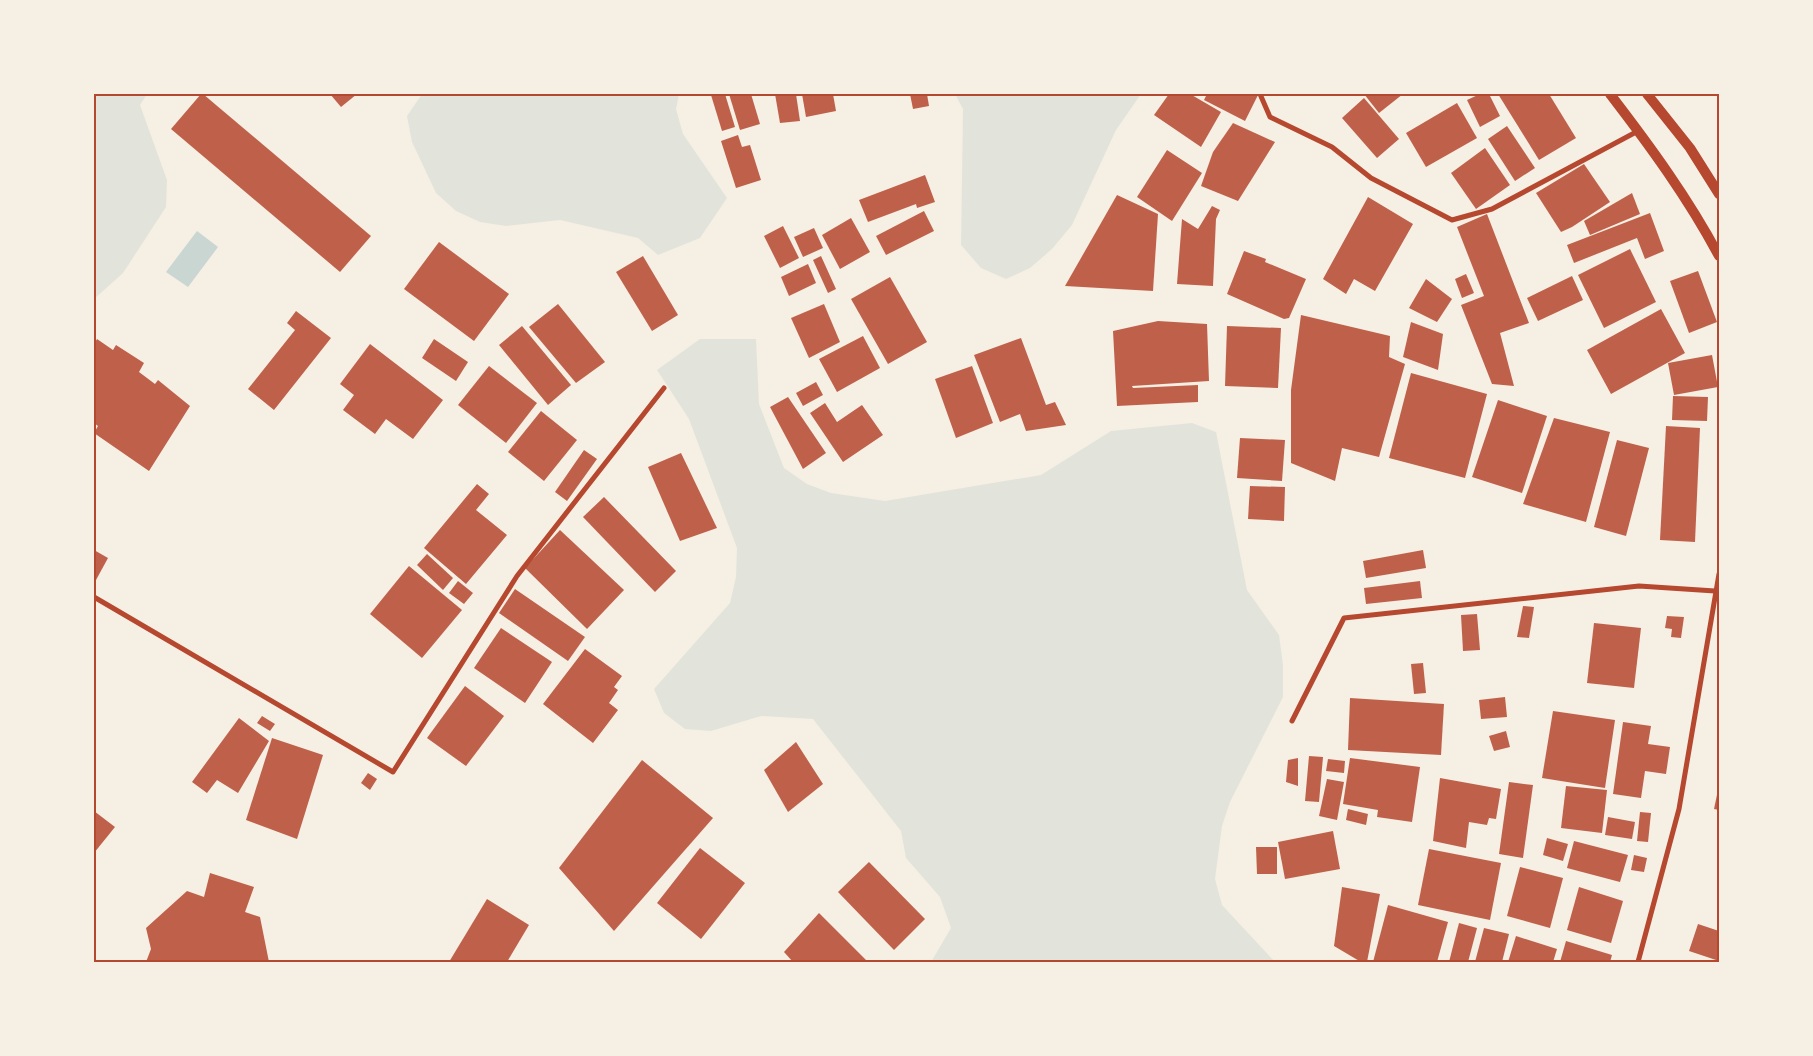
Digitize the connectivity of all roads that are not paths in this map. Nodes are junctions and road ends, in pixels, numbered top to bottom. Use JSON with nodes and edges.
{"nodes":[{"id":1,"x":1260,"y":94,"type":"edge"},
{"id":2,"x":1610,"y":94,"type":"edge"},
{"id":3,"x":1647,"y":94,"type":"edge"},
{"id":4,"x":1638,"y":130,"type":"junction"},
{"id":5,"x":1719,"y":194,"type":"edge"},
{"id":6,"x":1719,"y":256,"type":"edge"},
{"id":7,"x":664,"y":388,"type":"dead end"},
{"id":8,"x":1719,"y":574,"type":"edge"},
{"id":9,"x":1715,"y":591,"type":"junction"},
{"id":10,"x":94,"y":597,"type":"edge"},
{"id":11,"x":1292,"y":721,"type":"dead end"},
{"id":12,"x":1638,"y":962,"type":"edge"}],
"edges":[{"from":1,"to":4,"type":"street"},
{"from":2,"to":4,"type":"main road"},
{"from":3,"to":5,"type":"main road"},
{"from":4,"to":6,"type":"main road"},
{"from":7,"to":10,"type":"street"},
{"from":8,"to":9,"type":"street"},
{"from":9,"to":11,"type":"street"},
{"from":9,"to":12,"type":"street"}]}
